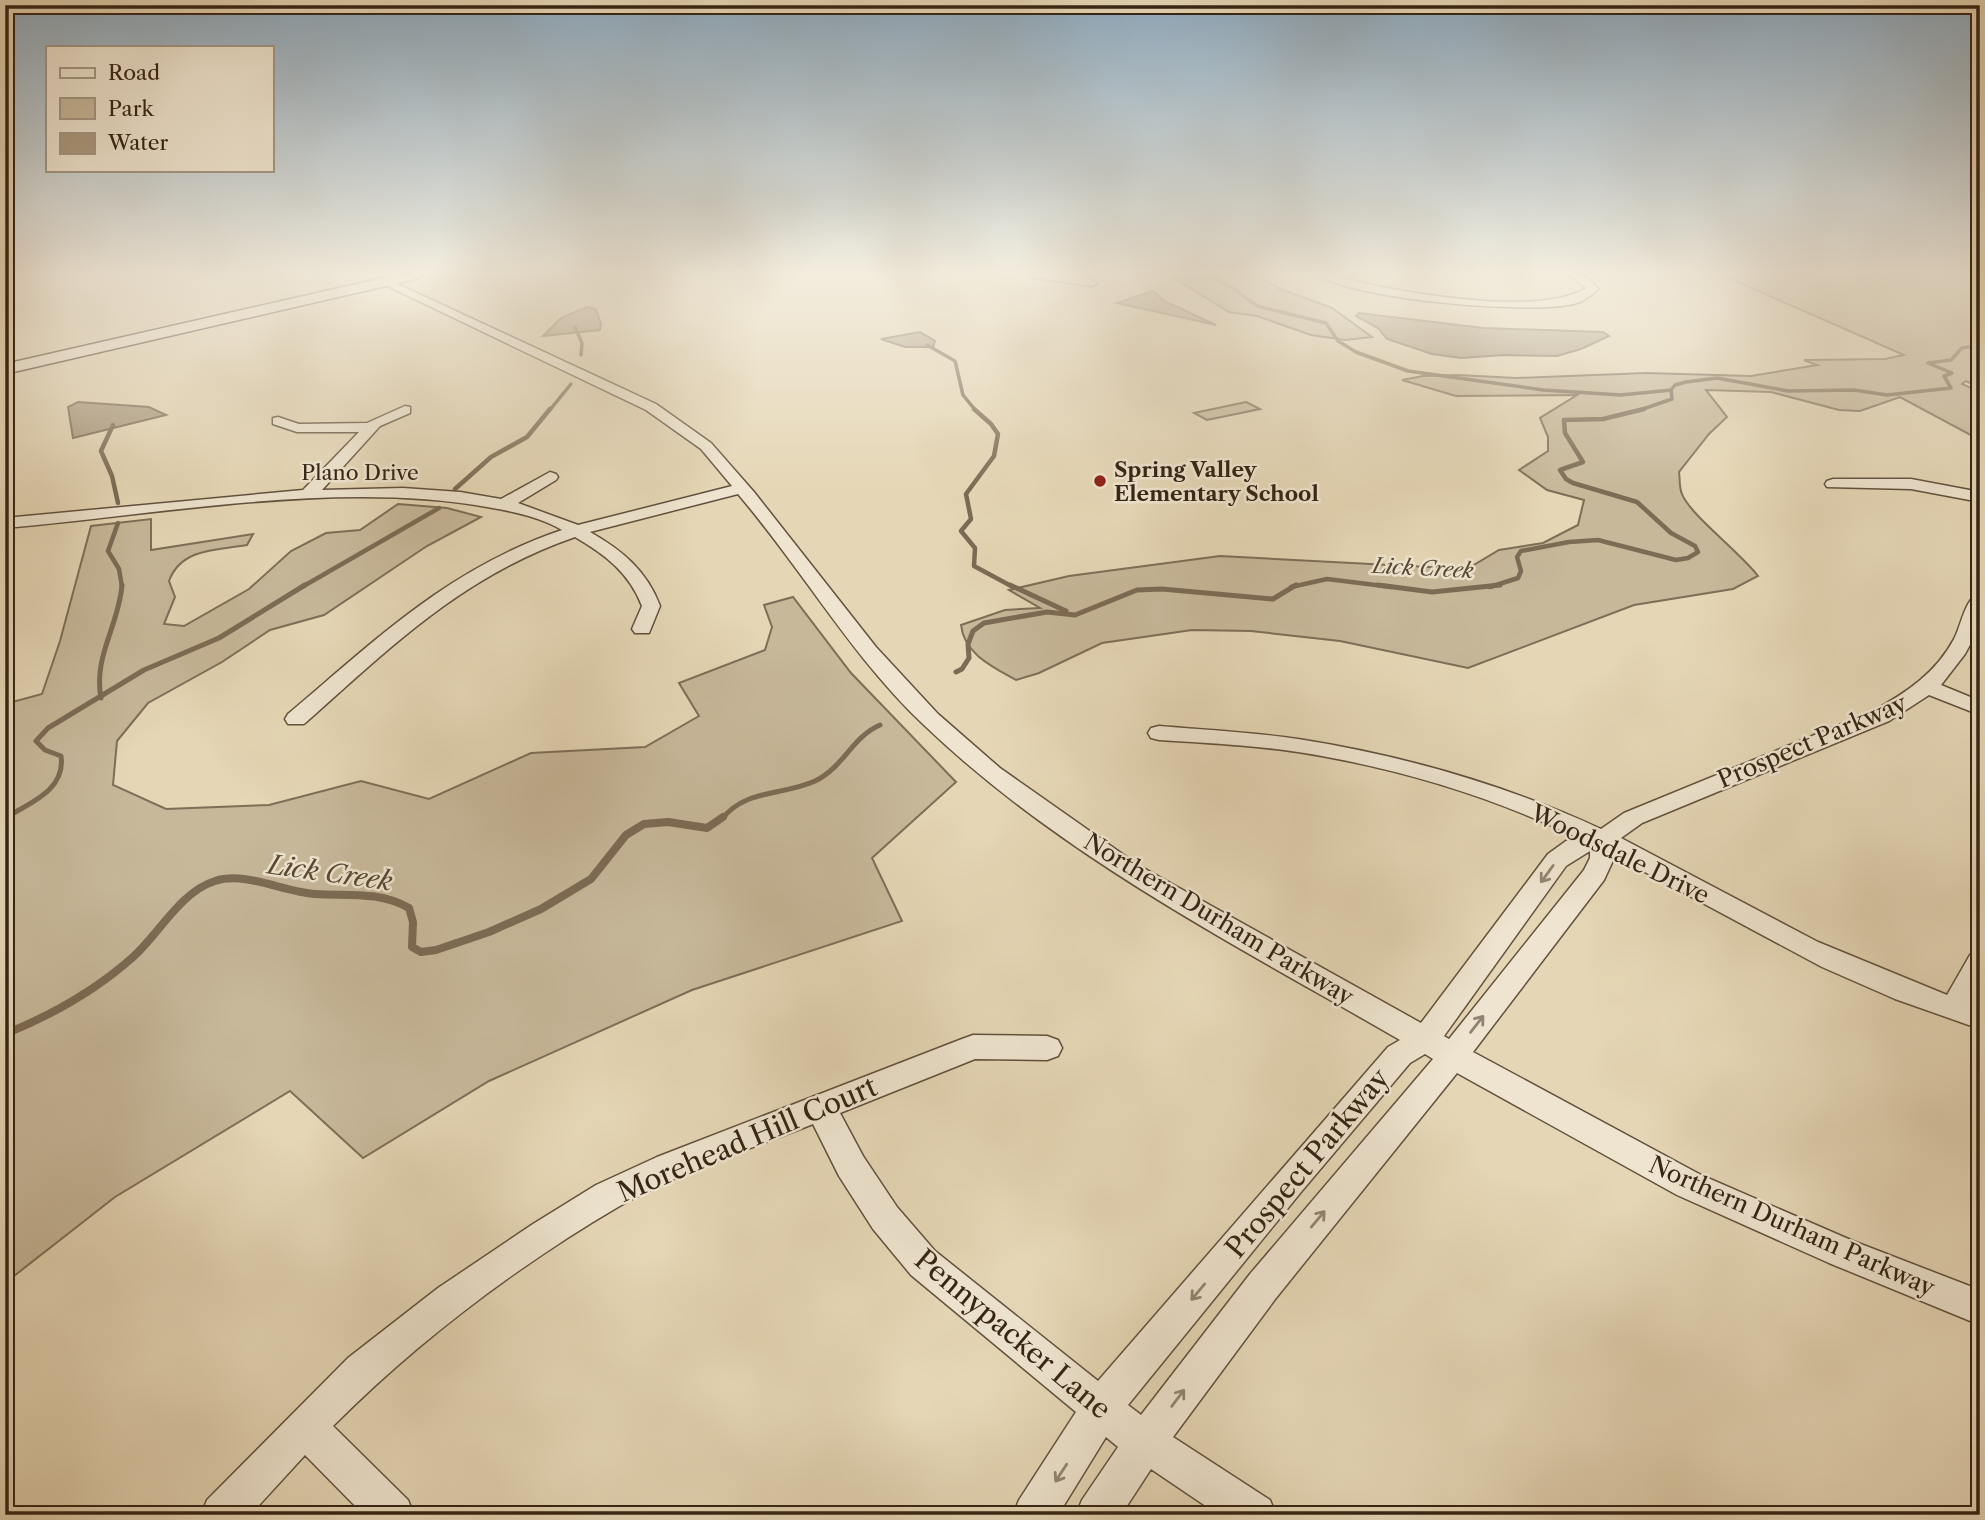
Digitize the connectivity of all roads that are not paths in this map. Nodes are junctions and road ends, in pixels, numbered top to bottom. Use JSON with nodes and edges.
{"nodes":[{"id":1,"x":106,"y":346,"type":"edge"},
{"id":2,"x":522,"y":346,"type":"edge"},
{"id":3,"x":5,"y":369,"type":"edge"},
{"id":4,"x":405,"y":410,"type":"dead end"},
{"id":5,"x":278,"y":421,"type":"dead end"},
{"id":6,"x":370,"y":427,"type":"junction"},
{"id":7,"x":550,"y":477,"type":"dead end"},
{"id":8,"x":1833,"y":484,"type":"dead end"},
{"id":9,"x":742,"y":488,"type":"junction"},
{"id":10,"x":309,"y":494,"type":"junction"},
{"id":11,"x":1980,"y":497,"type":"edge"},
{"id":12,"x":503,"y":505,"type":"junction"},
{"id":13,"x":5,"y":523,"type":"edge"},
{"id":14,"x":579,"y":530,"type":"junction"},
{"id":15,"x":1979,"y":607,"type":"edge"},
{"id":16,"x":642,"y":629,"type":"dead end"},
{"id":17,"x":1928,"y":687,"type":"junction"},
{"id":18,"x":1980,"y":709,"type":"edge"},
{"id":19,"x":296,"y":719,"type":"dead end"},
{"id":20,"x":1159,"y":733,"type":"dead end"},
{"id":21,"x":1602,"y":840,"type":"junction"},
{"id":22,"x":1980,"y":962,"type":"edge"},
{"id":23,"x":1968,"y":1014,"type":"edge"},
{"id":24,"x":1424,"y":1040,"type":"junction"},
{"id":25,"x":1047,"y":1048,"type":"dead end"},
{"id":26,"x":1454,"y":1055,"type":"junction"},
{"id":27,"x":820,"y":1106,"type":"junction"},
{"id":28,"x":1980,"y":1308,"type":"edge"},
{"id":29,"x":1101,"y":1408,"type":"junction"},
{"id":30,"x":304,"y":1426,"type":"junction"},
{"id":31,"x":1144,"y":1443,"type":"junction"},
{"id":32,"x":222,"y":1515,"type":"edge"},
{"id":33,"x":393,"y":1515,"type":"edge"},
{"id":34,"x":1034,"y":1515,"type":"edge"},
{"id":35,"x":1097,"y":1515,"type":"edge"},
{"id":36,"x":1255,"y":1515,"type":"edge"}],
"edges":[{"from":1,"to":3,"type":"main road"},
{"from":2,"to":9,"type":"street","name":"Northern Durham Parkway"},
{"from":4,"to":6,"type":"street"},
{"from":5,"to":6,"type":"street"},
{"from":6,"to":10,"type":"street"},
{"from":7,"to":12,"type":"street"},
{"from":8,"to":11,"type":"street"},
{"from":9,"to":14,"type":"street"},
{"from":9,"to":24,"type":"street","name":"Northern Durham Parkway"},
{"from":10,"to":12,"type":"street","name":"Plano Drive"},
{"from":10,"to":13,"type":"street","name":"Plano Drive"},
{"from":12,"to":14,"type":"street","name":"Plano Drive"},
{"from":14,"to":16,"type":"street","name":"Plano Drive"},
{"from":14,"to":19,"type":"street"},
{"from":15,"to":17,"type":"street","name":"Prospect Parkway"},
{"from":17,"to":18,"type":"street"},
{"from":17,"to":21,"type":"street","name":"Prospect Parkway"},
{"from":20,"to":21,"type":"street","name":"Woodsdale Drive"},
{"from":21,"to":23,"type":"street","name":"Woodsdale Drive"},
{"from":21,"to":24,"type":"street","name":"Prospect Parkway","one_way":true},
{"from":26,"to":21,"type":"street","name":"Prospect Parkway","one_way":true},
{"from":22,"to":23,"type":"street"},
{"from":24,"to":26,"type":"street","name":"Northern Durham Parkway"},
{"from":24,"to":29,"type":"street","name":"Prospect Parkway","one_way":true},
{"from":25,"to":27,"type":"street","name":"Morehead Hill Court"},
{"from":26,"to":28,"type":"street","name":"Northern Durham Parkway"},
{"from":31,"to":26,"type":"street","name":"Prospect Parkway","one_way":true},
{"from":27,"to":29,"type":"street","name":"Pennypacker Lane"},
{"from":27,"to":30,"type":"street","name":"Morehead Hill Court"},
{"from":29,"to":31,"type":"street","name":"Pennypacker Lane"},
{"from":29,"to":34,"type":"street","name":"Prospect Parkway","one_way":true},
{"from":30,"to":32,"type":"street","name":"Morehead Hill Court"},
{"from":30,"to":33,"type":"street"},
{"from":31,"to":35,"type":"street","name":"Prospect Parkway"},
{"from":31,"to":36,"type":"street","name":"Pennypacker Lane"}]}
